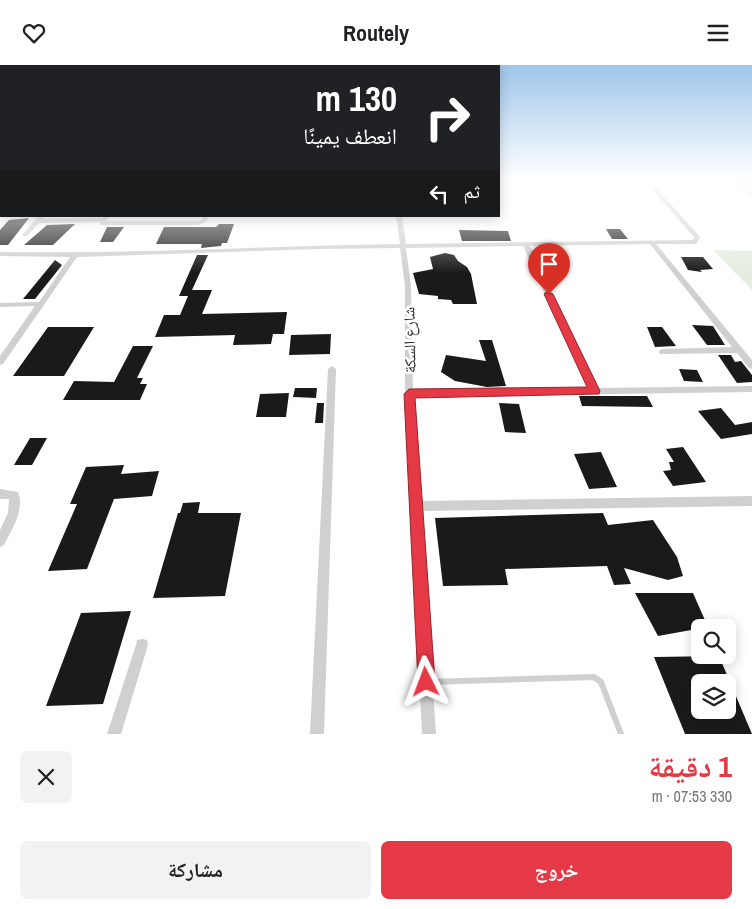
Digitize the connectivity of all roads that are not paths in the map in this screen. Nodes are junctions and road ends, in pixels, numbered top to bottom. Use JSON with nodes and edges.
{"nodes":[{"id":1,"x":672,"y":210,"type":"edge"},
{"id":2,"x":172,"y":217,"type":"edge"},
{"id":3,"x":206,"y":217,"type":"edge"},
{"id":4,"x":399,"y":217,"type":"edge"},
{"id":5,"x":40,"y":219,"type":"edge"},
{"id":6,"x":104,"y":220,"type":"edge"},
{"id":7,"x":169,"y":224,"type":"junction"},
{"id":8,"x":96,"y":230,"type":"dead end"},
{"id":9,"x":25,"y":235,"type":"dead end"},
{"id":10,"x":652,"y":243,"type":"junction"},
{"id":11,"x":526,"y":245,"type":"junction"},
{"id":12,"x":402,"y":246,"type":"junction"},
{"id":13,"x":0,"y":254,"type":"edge"},
{"id":14,"x":75,"y":255,"type":"junction"},
{"id":15,"x":41,"y":304,"type":"junction"},
{"id":16,"x":0,"y":305,"type":"edge"},
{"id":17,"x":739,"y":351,"type":"junction"},
{"id":18,"x":663,"y":352,"type":"dead end"},
{"id":19,"x":0,"y":361,"type":"edge"},
{"id":20,"x":752,"y":366,"type":"edge"},
{"id":21,"x":332,"y":369,"type":"dead end"},
{"id":22,"x":752,"y":389,"type":"edge"},
{"id":23,"x":595,"y":391,"type":"junction"},
{"id":24,"x":409,"y":394,"type":"junction"},
{"id":25,"x":0,"y":495,"type":"edge"},
{"id":26,"x":752,"y":501,"type":"edge"},
{"id":27,"x":416,"y":506,"type":"junction"},
{"id":28,"x":0,"y":541,"type":"edge"},
{"id":29,"x":142,"y":645,"type":"dead end"},
{"id":30,"x":426,"y":682,"type":"junction"},
{"id":31,"x":114,"y":734,"type":"edge"},
{"id":32,"x":317,"y":734,"type":"edge"},
{"id":33,"x":429,"y":734,"type":"edge"},
{"id":34,"x":621,"y":734,"type":"edge"}],
"edges":[{"from":1,"to":10,"type":"street"},
{"from":2,"to":7,"type":"street"},
{"from":3,"to":7,"type":"street"},
{"from":4,"to":12,"type":"street","name":"شارع السكة"},
{"from":5,"to":6,"type":"street"},
{"from":5,"to":9,"type":"street"},
{"from":6,"to":7,"type":"street"},
{"from":6,"to":8,"type":"street"},
{"from":10,"to":11,"type":"street"},
{"from":10,"to":17,"type":"street"},
{"from":11,"to":12,"type":"street"},
{"from":11,"to":23,"type":"street"},
{"from":12,"to":14,"type":"street"},
{"from":12,"to":24,"type":"street","name":"شارع السكة"},
{"from":13,"to":14,"type":"street"},
{"from":14,"to":15,"type":"street"},
{"from":15,"to":16,"type":"street"},
{"from":15,"to":19,"type":"street"},
{"from":17,"to":18,"type":"street"},
{"from":17,"to":20,"type":"street"},
{"from":21,"to":32,"type":"street"},
{"from":22,"to":23,"type":"street"},
{"from":23,"to":24,"type":"street"},
{"from":24,"to":27,"type":"street","name":"شارع السكة"},
{"from":25,"to":28,"type":"street"},
{"from":26,"to":27,"type":"street"},
{"from":27,"to":30,"type":"street","name":"شارع السكة"},
{"from":29,"to":31,"type":"street"},
{"from":30,"to":33,"type":"street","name":"شارع السكة"},
{"from":30,"to":34,"type":"lane"}]}
